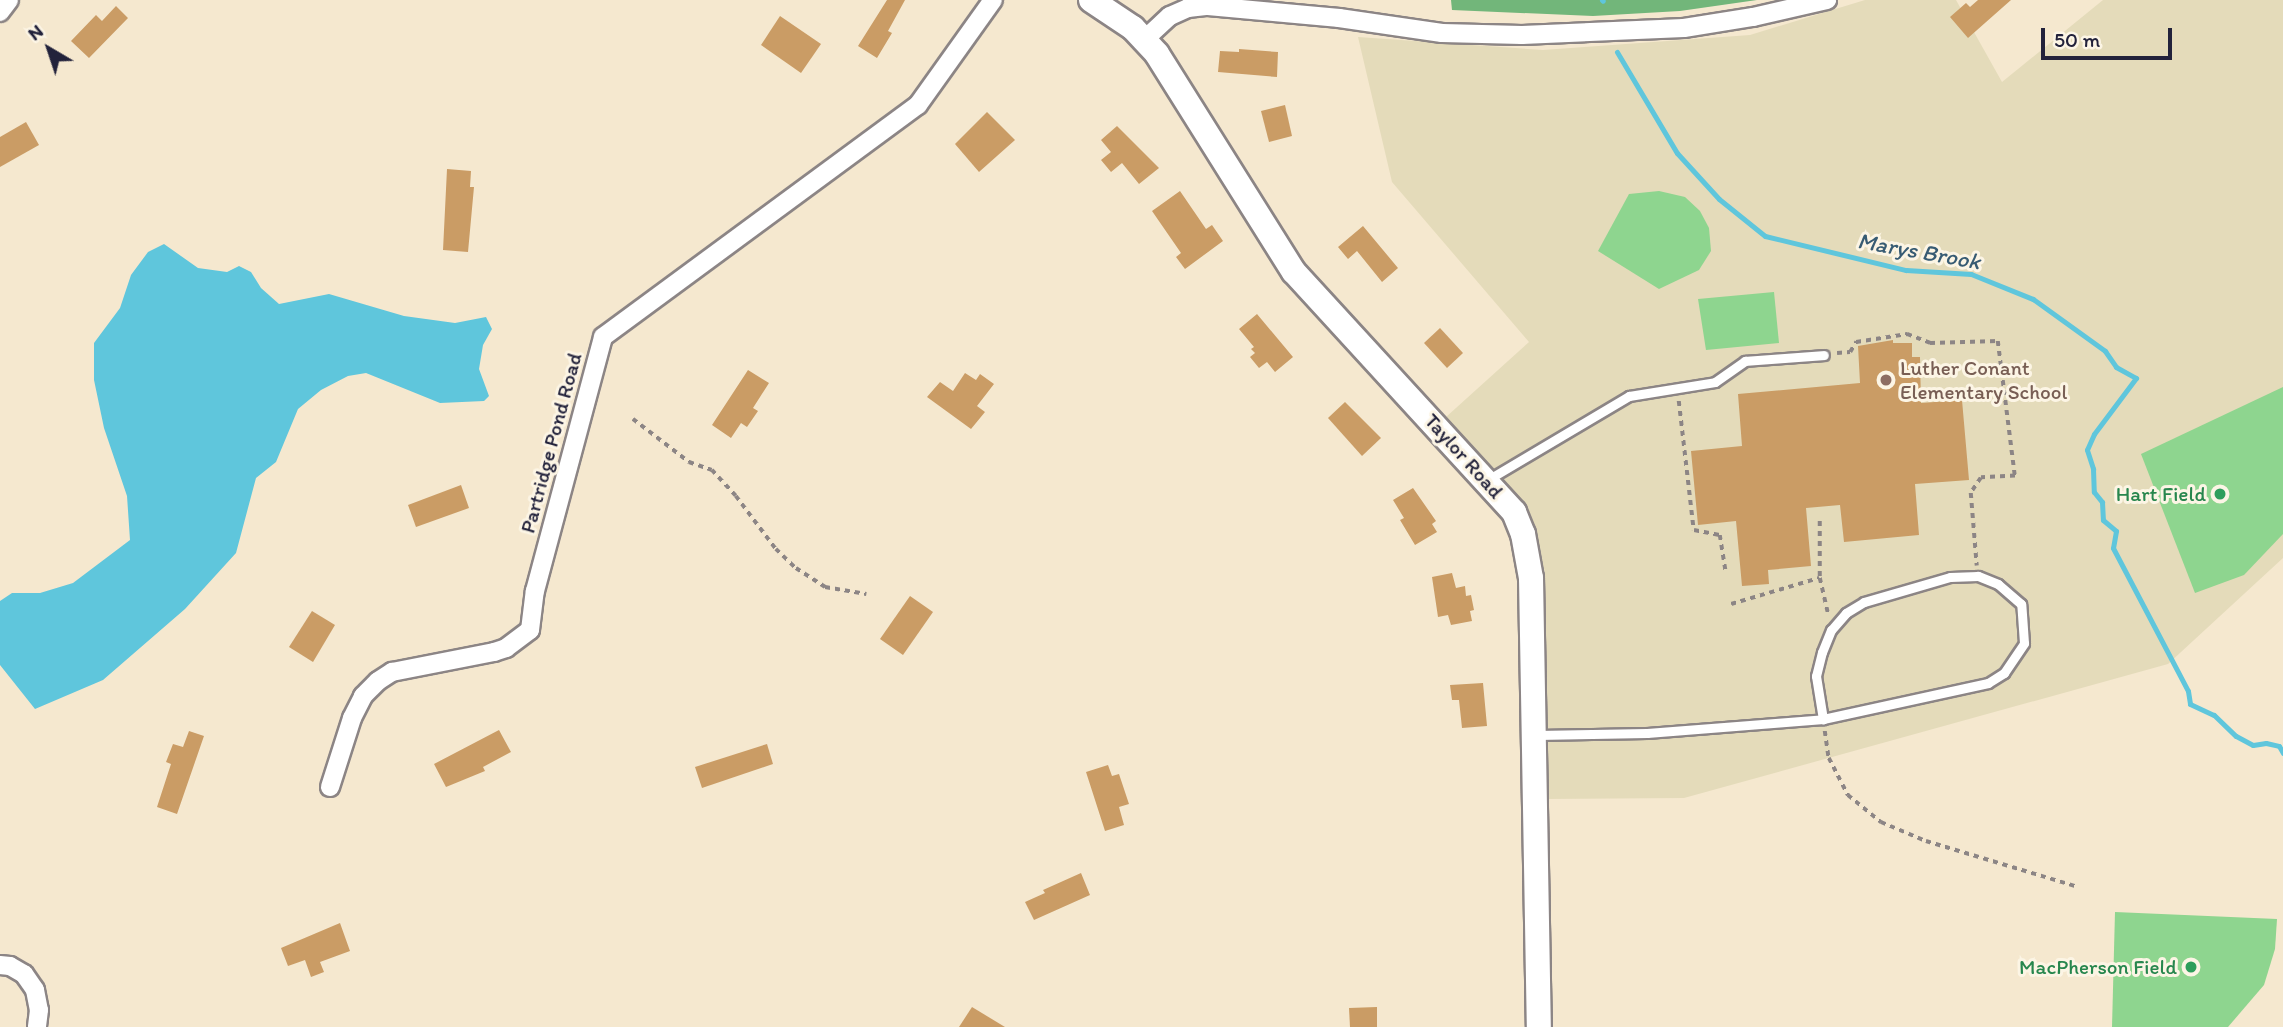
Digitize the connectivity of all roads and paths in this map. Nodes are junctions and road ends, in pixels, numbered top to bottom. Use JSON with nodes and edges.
{"nodes":[{"id":1,"x":9,"y":0,"type":"edge"},
{"id":2,"x":993,"y":0,"type":"edge"},
{"id":3,"x":1091,"y":0,"type":"edge"},
{"id":4,"x":1827,"y":0,"type":"edge"},
{"id":5,"x":0,"y":12,"type":"edge"},
{"id":6,"x":1144,"y":40,"type":"junction"},
{"id":7,"x":1824,"y":355,"type":"joint"},
{"id":8,"x":1677,"y":388,"type":"junction"},
{"id":9,"x":633,"y":419,"type":"dead end"},
{"id":10,"x":1487,"y":480,"type":"junction"},
{"id":11,"x":1820,"y":521,"type":"dead end"},
{"id":12,"x":1726,"y":571,"type":"dead end"},
{"id":13,"x":1978,"y":576,"type":"junction"},
{"id":14,"x":1819,"y":578,"type":"junction"},
{"id":15,"x":866,"y":594,"type":"dead end"},
{"id":16,"x":1731,"y":604,"type":"dead end"},
{"id":17,"x":1831,"y":630,"type":"junction"},
{"id":18,"x":1823,"y":719,"type":"junction"},
{"id":19,"x":1535,"y":735,"type":"junction"},
{"id":20,"x":330,"y":787,"type":"dead end"},
{"id":21,"x":2075,"y":886,"type":"dead end"},
{"id":22,"x":0,"y":965,"type":"edge"},
{"id":23,"x":37,"y":1027,"type":"edge"},
{"id":24,"x":1539,"y":1027,"type":"edge"}],
"edges":[{"from":1,"to":5,"type":"street"},
{"from":2,"to":20,"type":"street","name":"Partridge Pond Road"},
{"from":3,"to":6,"type":"street","name":"Taylor Road"},
{"from":4,"to":6,"type":"street"},
{"from":6,"to":10,"type":"street","name":"Taylor Road"},
{"from":7,"to":8,"type":"lane"},
{"from":7,"to":13,"type":"path"},
{"from":8,"to":10,"type":"lane"},
{"from":8,"to":12,"type":"path"},
{"from":9,"to":15,"type":"path"},
{"from":10,"to":19,"type":"street","name":"Taylor Road"},
{"from":11,"to":14,"type":"path"},
{"from":13,"to":17,"type":"lane"},
{"from":13,"to":18,"type":"lane"},
{"from":14,"to":16,"type":"path"},
{"from":14,"to":17,"type":"path"},
{"from":17,"to":18,"type":"lane"},
{"from":18,"to":19,"type":"lane"},
{"from":18,"to":21,"type":"path"},
{"from":19,"to":24,"type":"street","name":"Taylor Road"},
{"from":22,"to":23,"type":"street"}]}
